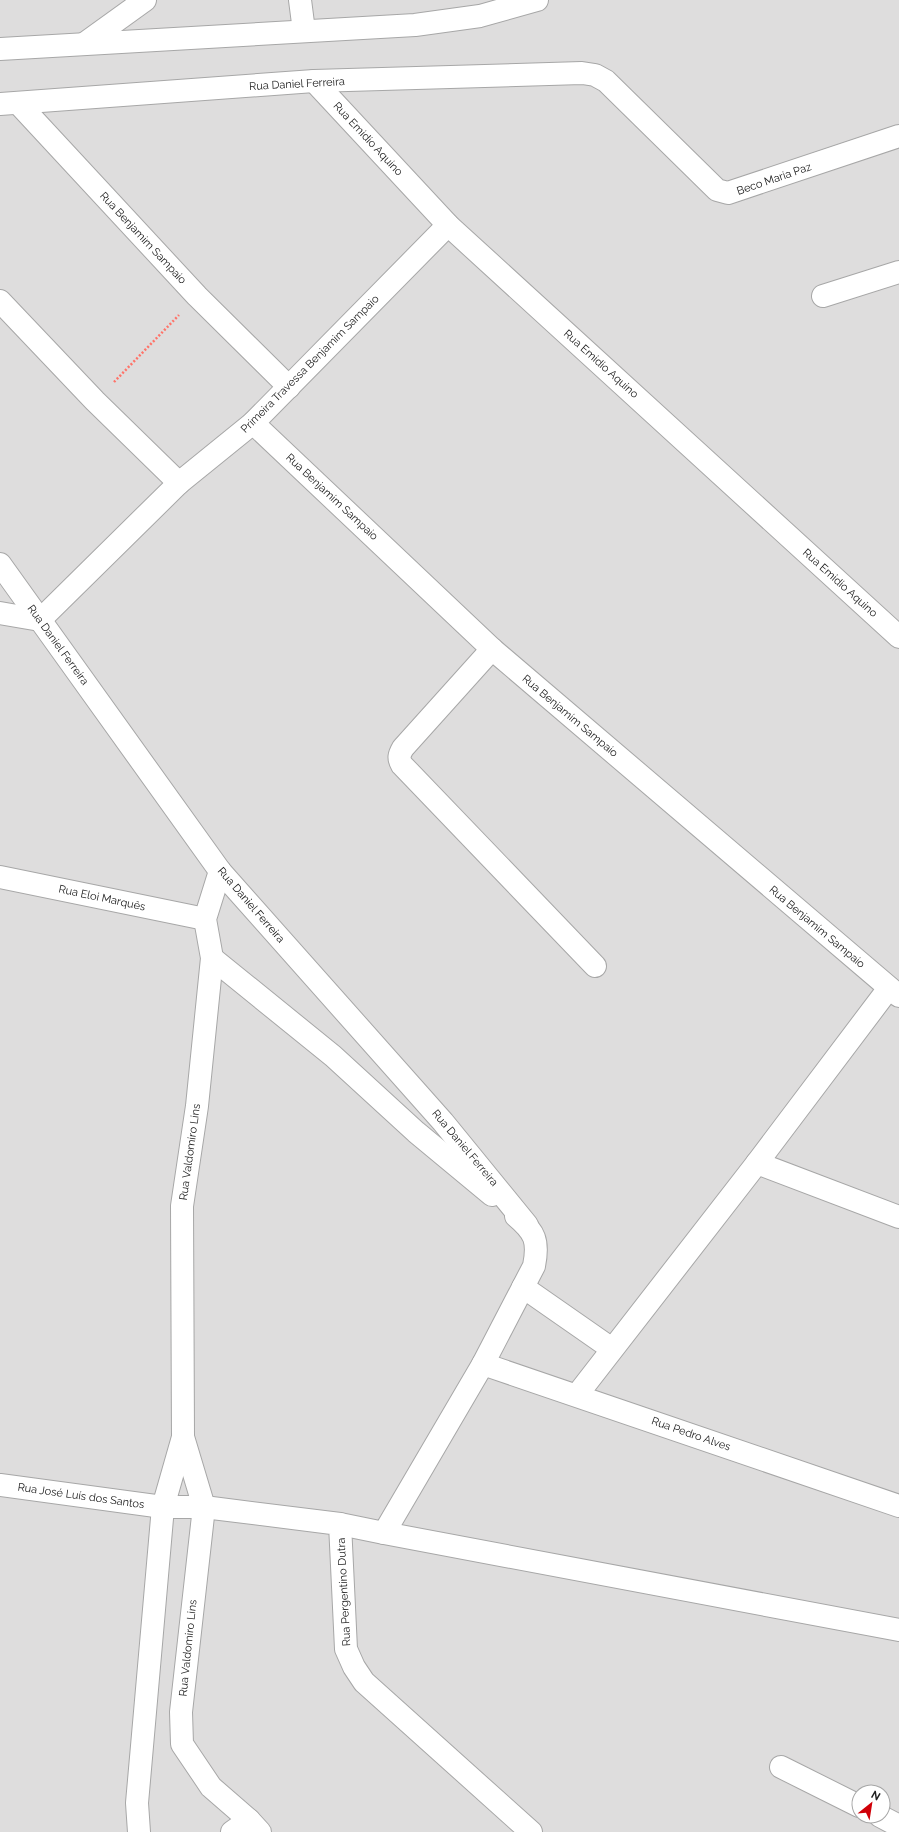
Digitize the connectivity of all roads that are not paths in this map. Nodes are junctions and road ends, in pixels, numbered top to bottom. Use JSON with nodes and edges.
{"nodes":[{"id":1,"x":145,"y":0,"type":"edge"},
{"id":2,"x":300,"y":0,"type":"edge"},
{"id":3,"x":537,"y":0,"type":"edge"},
{"id":4,"x":304,"y":31,"type":"junction"},
{"id":5,"x":84,"y":44,"type":"junction"},
{"id":6,"x":0,"y":50,"type":"edge"},
{"id":7,"x":595,"y":75,"type":"joint"},
{"id":8,"x":314,"y":82,"type":"junction"},
{"id":9,"x":9,"y":103,"type":"edge"},
{"id":10,"x":899,"y":136,"type":"edge"},
{"id":11,"x":448,"y":225,"type":"junction"},
{"id":12,"x":899,"y":272,"type":"edge"},
{"id":13,"x":823,"y":296,"type":"dead end"},
{"id":14,"x":0,"y":301,"type":"edge"},
{"id":15,"x":289,"y":387,"type":"junction"},
{"id":16,"x":253,"y":423,"type":"junction"},
{"id":17,"x":178,"y":484,"type":"junction"},
{"id":18,"x":0,"y":564,"type":"edge"},
{"id":19,"x":0,"y":613,"type":"edge"},
{"id":20,"x":40,"y":620,"type":"junction"},
{"id":21,"x":899,"y":637,"type":"edge"},
{"id":22,"x":492,"y":650,"type":"junction"},
{"id":23,"x":220,"y":871,"type":"junction"},
{"id":24,"x":0,"y":877,"type":"edge"},
{"id":25,"x":205,"y":919,"type":"junction"},
{"id":26,"x":212,"y":958,"type":"junction"},
{"id":27,"x":595,"y":966,"type":"dead end"},
{"id":28,"x":894,"y":992,"type":"edge"},
{"id":29,"x":757,"y":1163,"type":"junction"},
{"id":30,"x":899,"y":1217,"type":"edge"},
{"id":31,"x":527,"y":1225,"type":"junction"},
{"id":32,"x":523,"y":1287,"type":"junction"},
{"id":33,"x":612,"y":1349,"type":"junction"},
{"id":34,"x":483,"y":1364,"type":"junction"},
{"id":35,"x":577,"y":1395,"type":"junction"},
{"id":36,"x":183,"y":1437,"type":"junction"},
{"id":37,"x":0,"y":1485,"type":"edge"},
{"id":38,"x":899,"y":1506,"type":"edge"},
{"id":39,"x":163,"y":1507,"type":"junction"},
{"id":40,"x":204,"y":1507,"type":"junction"},
{"id":41,"x":340,"y":1524,"type":"junction"},
{"id":42,"x":384,"y":1533,"type":"junction"},
{"id":43,"x":899,"y":1630,"type":"edge"},
{"id":44,"x":781,"y":1767,"type":"dead end"},
{"id":45,"x":851,"y":1802,"type":"edge"},
{"id":46,"x":247,"y":1828,"type":"edge"},
{"id":47,"x":138,"y":1832,"type":"edge"},
{"id":48,"x":531,"y":1832,"type":"edge"}],
"edges":[{"from":1,"to":5,"type":"street"},
{"from":2,"to":4,"type":"street"},
{"from":3,"to":4,"type":"street"},
{"from":4,"to":5,"type":"street"},
{"from":5,"to":6,"type":"street"},
{"from":7,"to":8,"type":"street","name":"Rua Daniel Ferreira"},
{"from":7,"to":10,"type":"street","name":"Beco Maria Paz"},
{"from":8,"to":9,"type":"street","name":"Rua Daniel Ferreira"},
{"from":8,"to":11,"type":"street","name":"Rua Emidio Aquino"},
{"from":9,"to":15,"type":"street","name":"Rua Benjamim Sampaio"},
{"from":11,"to":15,"type":"street","name":"Primeira Travessa Benjamim Sampaio"},
{"from":11,"to":21,"type":"street","name":"Rua Emidio Aquino"},
{"from":12,"to":13,"type":"street"},
{"from":14,"to":17,"type":"street"},
{"from":15,"to":16,"type":"street","name":"Primeira Travessa Benjamim Sampaio"},
{"from":16,"to":17,"type":"street","name":"Primeira Travessa Benjamim Sampaio"},
{"from":16,"to":22,"type":"street","name":"Rua Benjamim Sampaio"},
{"from":17,"to":20,"type":"street","name":"Primeira Travessa Benjamim Sampaio"},
{"from":18,"to":20,"type":"street","name":"Rua Daniel Ferreira"},
{"from":19,"to":20,"type":"street"},
{"from":20,"to":23,"type":"street","name":"Rua Daniel Ferreira"},
{"from":22,"to":27,"type":"street"},
{"from":22,"to":28,"type":"street","name":"Rua Benjamim Sampaio"},
{"from":23,"to":25,"type":"street","name":"Rua Valdomiro Lins"},
{"from":23,"to":31,"type":"street","name":"Rua Daniel Ferreira"},
{"from":24,"to":25,"type":"street","name":"Rua Eloi Marquês"},
{"from":25,"to":26,"type":"street","name":"Rua Valdomiro Lins"},
{"from":26,"to":31,"type":"street"},
{"from":26,"to":36,"type":"street","name":"Rua Valdomiro Lins"},
{"from":28,"to":29,"type":"street"},
{"from":29,"to":30,"type":"street"},
{"from":29,"to":33,"type":"street"},
{"from":31,"to":32,"type":"street"},
{"from":32,"to":33,"type":"street"},
{"from":32,"to":34,"type":"street"},
{"from":33,"to":35,"type":"street"},
{"from":34,"to":35,"type":"street","name":"Rua Pedro Alves"},
{"from":34,"to":42,"type":"street"},
{"from":35,"to":38,"type":"street","name":"Rua Pedro Alves"},
{"from":36,"to":39,"type":"street","name":"Rua Valdomiro Lins"},
{"from":36,"to":40,"type":"street","name":"Rua Valdomiro Lins"},
{"from":37,"to":39,"type":"street","name":"Rua José Luís dos Santos"},
{"from":39,"to":40,"type":"street","name":"Rua Pergentino Dutra"},
{"from":39,"to":47,"type":"street","name":"Rua Valdomiro Lins"},
{"from":40,"to":41,"type":"street","name":"Rua Pergentino Dutra"},
{"from":40,"to":46,"type":"street","name":"Rua Valdomiro Lins"},
{"from":41,"to":42,"type":"street"},
{"from":41,"to":48,"type":"street","name":"Rua Pergentino Dutra"},
{"from":42,"to":43,"type":"street"},
{"from":44,"to":45,"type":"street"}]}
